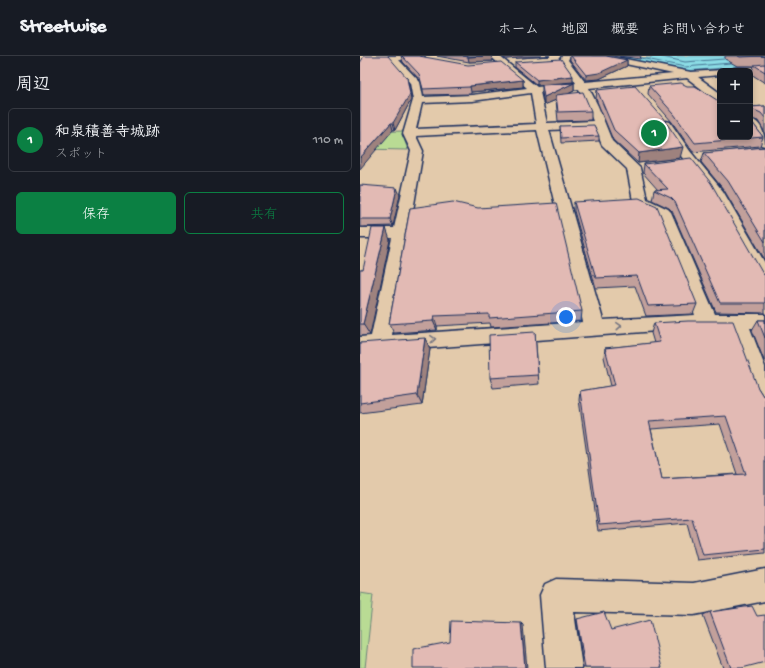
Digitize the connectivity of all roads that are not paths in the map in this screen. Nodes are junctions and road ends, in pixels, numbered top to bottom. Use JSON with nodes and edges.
{"nodes":[{"id":1,"x":494,"y":56,"type":"edge"},
{"id":2,"x":603,"y":56,"type":"edge"},
{"id":3,"x":392,"y":57,"type":"edge"},
{"id":4,"x":424,"y":58,"type":"edge"},
{"id":5,"x":562,"y":59,"type":"edge"},
{"id":6,"x":517,"y":63,"type":"edge"},
{"id":7,"x":504,"y":65,"type":"junction"},
{"id":8,"x":492,"y":66,"type":"edge"},
{"id":9,"x":765,"y":69,"type":"edge"},
{"id":10,"x":753,"y":70,"type":"edge"},
{"id":11,"x":717,"y":72,"type":"edge"},
{"id":12,"x":688,"y":74,"type":"junction"},
{"id":13,"x":634,"y":80,"type":"junction"},
{"id":14,"x":583,"y":86,"type":"junction"},
{"id":15,"x":535,"y":90,"type":"junction"},
{"id":16,"x":639,"y":93,"type":"edge"},
{"id":17,"x":717,"y":96,"type":"edge"},
{"id":18,"x":418,"y":100,"type":"junction"},
{"id":19,"x":658,"y":115,"type":"edge"},
{"id":20,"x":753,"y":120,"type":"edge"},
{"id":21,"x":600,"y":124,"type":"junction"},
{"id":22,"x":542,"y":126,"type":"junction"},
{"id":23,"x":409,"y":133,"type":"junction"},
{"id":24,"x":762,"y":149,"type":"edge"},
{"id":25,"x":648,"y":168,"type":"edge"},
{"id":26,"x":633,"y":169,"type":"junction"},
{"id":27,"x":640,"y":200,"type":"junction"},
{"id":28,"x":625,"y":202,"type":"edge"},
{"id":29,"x":579,"y":205,"type":"edge"},
{"id":30,"x":548,"y":206,"type":"edge"},
{"id":31,"x":563,"y":206,"type":"junction"},
{"id":32,"x":360,"y":233,"type":"edge"},
{"id":33,"x":401,"y":233,"type":"junction"},
{"id":34,"x":765,"y":279,"type":"edge"},
{"id":35,"x":765,"y":321,"type":"edge"},
{"id":36,"x":708,"y":322,"type":"junction"},
{"id":37,"x":737,"y":322,"type":"junction"},
{"id":38,"x":595,"y":328,"type":"junction"},
{"id":39,"x":370,"y":344,"type":"edge"},
{"id":40,"x":765,"y":396,"type":"edge"},
{"id":41,"x":765,"y":585,"type":"edge"},
{"id":42,"x":564,"y":668,"type":"edge"}],
"edges":[{"from":1,"to":7,"type":"street"},
{"from":2,"to":12,"type":"street"},
{"from":3,"to":4,"type":"street"},
{"from":3,"to":18,"type":"street"},
{"from":5,"to":14,"type":"street"},
{"from":6,"to":7,"type":"street"},
{"from":7,"to":8,"type":"street"},
{"from":7,"to":15,"type":"street"},
{"from":9,"to":10,"type":"street"},
{"from":11,"to":12,"type":"street"},
{"from":12,"to":13,"type":"street"},
{"from":12,"to":17,"type":"street"},
{"from":13,"to":14,"type":"street"},
{"from":13,"to":16,"type":"street"},
{"from":14,"to":15,"type":"street"},
{"from":14,"to":21,"type":"street"},
{"from":15,"to":18,"type":"street"},
{"from":15,"to":22,"type":"street"},
{"from":18,"to":23,"type":"street"},
{"from":19,"to":34,"type":"street"},
{"from":20,"to":24,"type":"street"},
{"from":21,"to":22,"type":"street"},
{"from":21,"to":26,"type":"street"},
{"from":22,"to":23,"type":"street"},
{"from":22,"to":31,"type":"street"},
{"from":23,"to":33,"type":"street"},
{"from":25,"to":26,"type":"street"},
{"from":26,"to":27,"type":"street"},
{"from":27,"to":28,"type":"street"},
{"from":27,"to":36,"type":"street"},
{"from":29,"to":31,"type":"street"},
{"from":30,"to":31,"type":"street"},
{"from":31,"to":38,"type":"street"},
{"from":32,"to":33,"type":"street"},
{"from":33,"to":39,"type":"street"},
{"from":35,"to":37,"type":"street"},
{"from":36,"to":37,"type":"street"},
{"from":38,"to":36,"type":"street","one_way":true},
{"from":37,"to":40,"type":"street"},
{"from":39,"to":38,"type":"street","one_way":true},
{"from":41,"to":42,"type":"street"}]}
